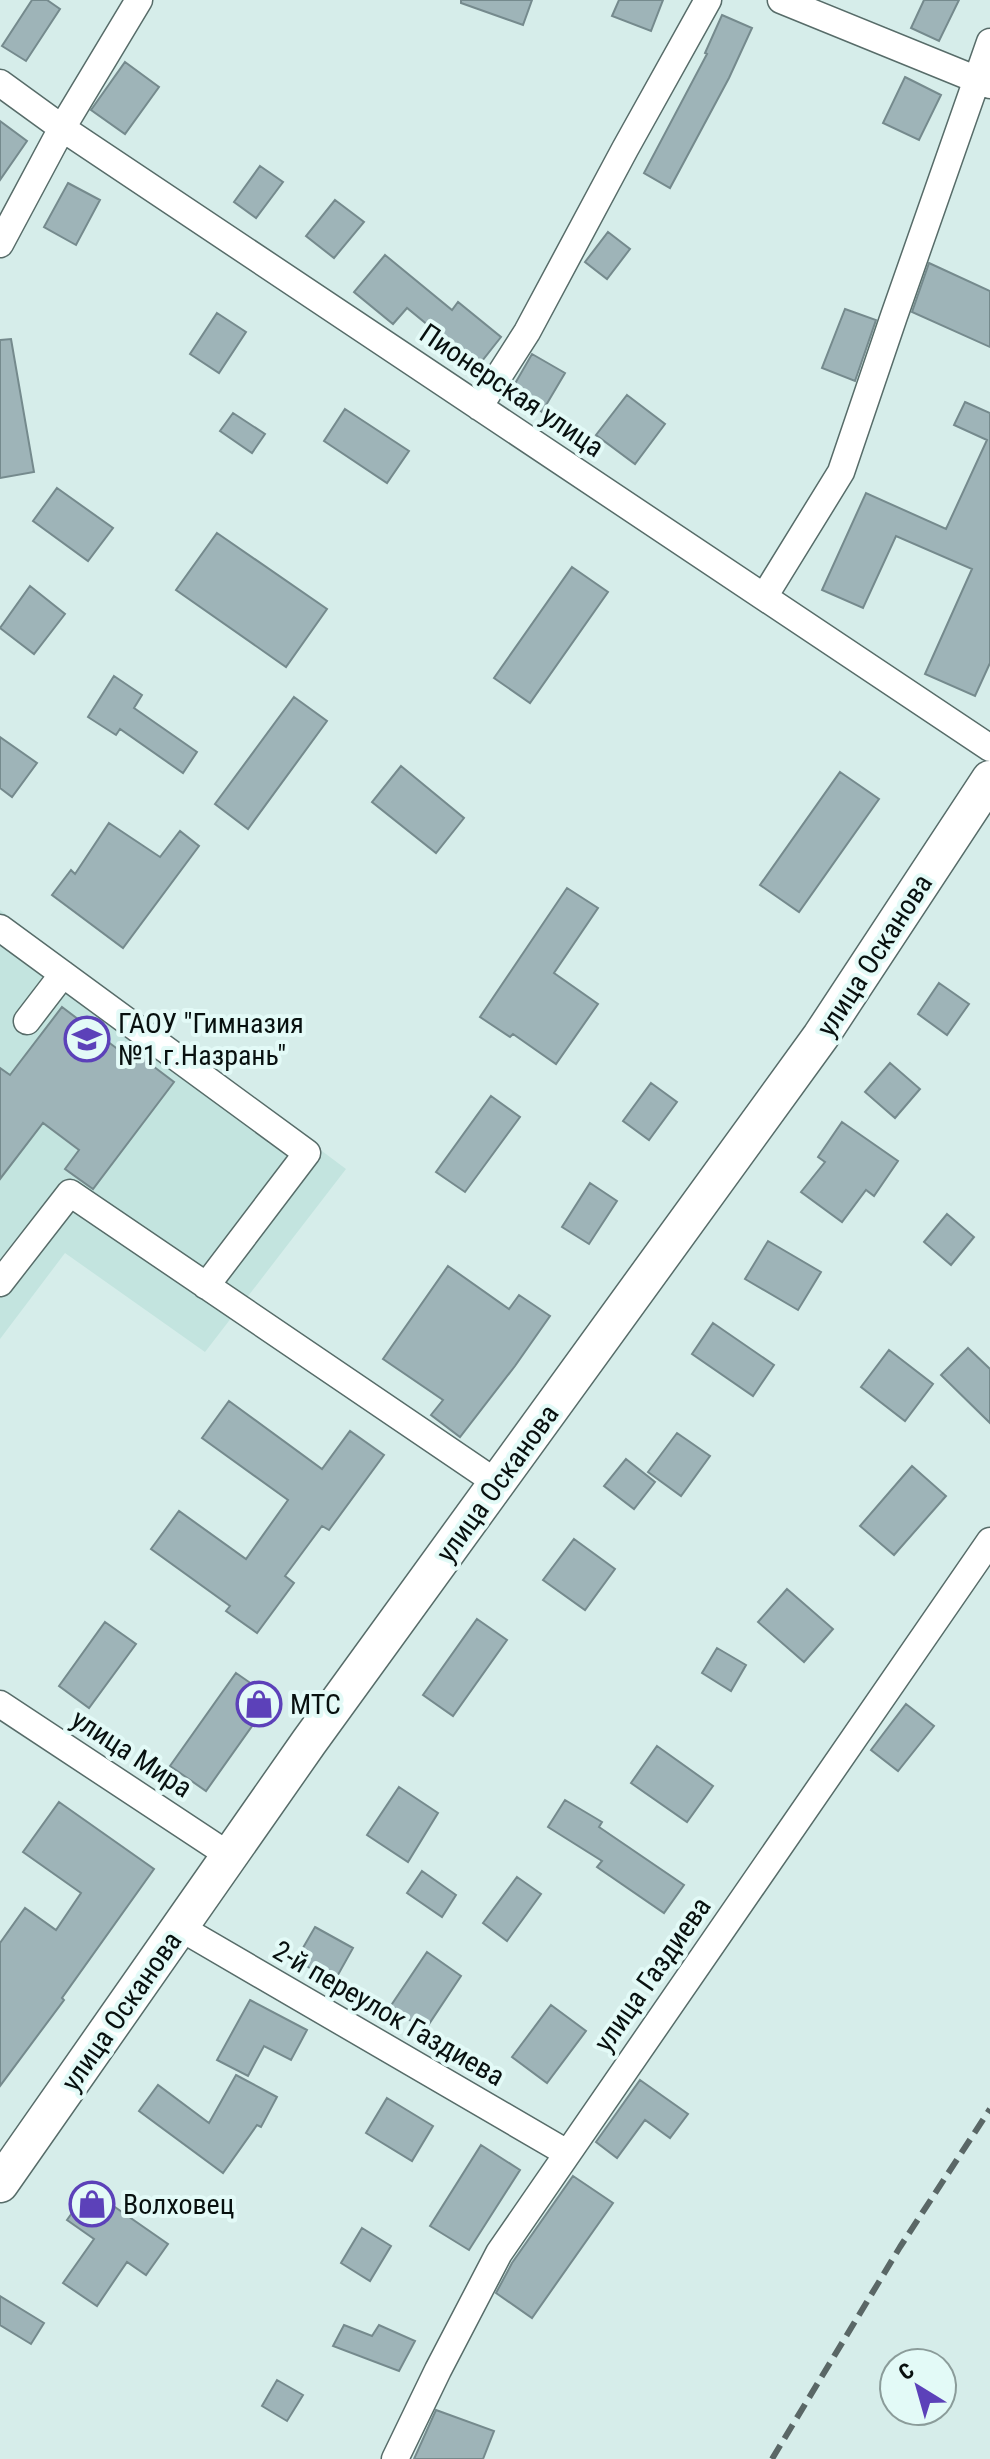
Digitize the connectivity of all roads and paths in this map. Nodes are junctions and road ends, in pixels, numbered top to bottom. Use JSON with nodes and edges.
{"nodes":[{"id":1,"x":139,"y":0,"type":"edge"},
{"id":2,"x":708,"y":0,"type":"edge"},
{"id":3,"x":781,"y":0,"type":"edge"},
{"id":4,"x":990,"y":42,"type":"edge"},
{"id":5,"x":984,"y":82,"type":"edge"},
{"id":6,"x":0,"y":83,"type":"edge"},
{"id":7,"x":62,"y":128,"type":"junction"},
{"id":8,"x":0,"y":244,"type":"edge"},
{"id":9,"x":479,"y":407,"type":"junction"},
{"id":10,"x":764,"y":597,"type":"junction"},
{"id":11,"x":990,"y":748,"type":"edge"},
{"id":12,"x":990,"y":779,"type":"edge"},
{"id":13,"x":0,"y":928,"type":"edge"},
{"id":14,"x":63,"y":974,"type":"junction"},
{"id":15,"x":27,"y":1021,"type":"dead end"},
{"id":16,"x":0,"y":1283,"type":"edge"},
{"id":17,"x":206,"y":1286,"type":"junction"},
{"id":18,"x":497,"y":1483,"type":"junction"},
{"id":19,"x":990,"y":1541,"type":"edge"},
{"id":20,"x":0,"y":1704,"type":"edge"},
{"id":21,"x":230,"y":1856,"type":"junction"},
{"id":22,"x":179,"y":1927,"type":"junction"},
{"id":23,"x":567,"y":2153,"type":"junction"},
{"id":24,"x":0,"y":2184,"type":"edge"},
{"id":25,"x":395,"y":2459,"type":"edge"}],
"edges":[{"from":1,"to":7,"type":"street"},
{"from":2,"to":9,"type":"street"},
{"from":3,"to":5,"type":"street"},
{"from":4,"to":5,"type":"street"},
{"from":5,"to":10,"type":"street"},
{"from":6,"to":7,"type":"street","name":"Пионерская улица"},
{"from":7,"to":8,"type":"street"},
{"from":7,"to":9,"type":"street","name":"Пионерская улица"},
{"from":9,"to":10,"type":"street","name":"Пионерская улица"},
{"from":10,"to":11,"type":"street","name":"Пионерская улица"},
{"from":12,"to":18,"type":"main road","name":"улица Осканова"},
{"from":13,"to":14,"type":"street"},
{"from":14,"to":15,"type":"street"},
{"from":14,"to":17,"type":"street"},
{"from":16,"to":17,"type":"street"},
{"from":17,"to":18,"type":"street"},
{"from":18,"to":21,"type":"main road","name":"улица Осканова"},
{"from":19,"to":23,"type":"street","name":"улица Газдиева"},
{"from":20,"to":21,"type":"street","name":"улица Мира"},
{"from":21,"to":22,"type":"main road","name":"улица Осканова"},
{"from":22,"to":23,"type":"street","name":"2-й переулок Газдиева"},
{"from":22,"to":24,"type":"main road","name":"улица Осканова"},
{"from":23,"to":25,"type":"street","name":"улица Газдиева"}]}
